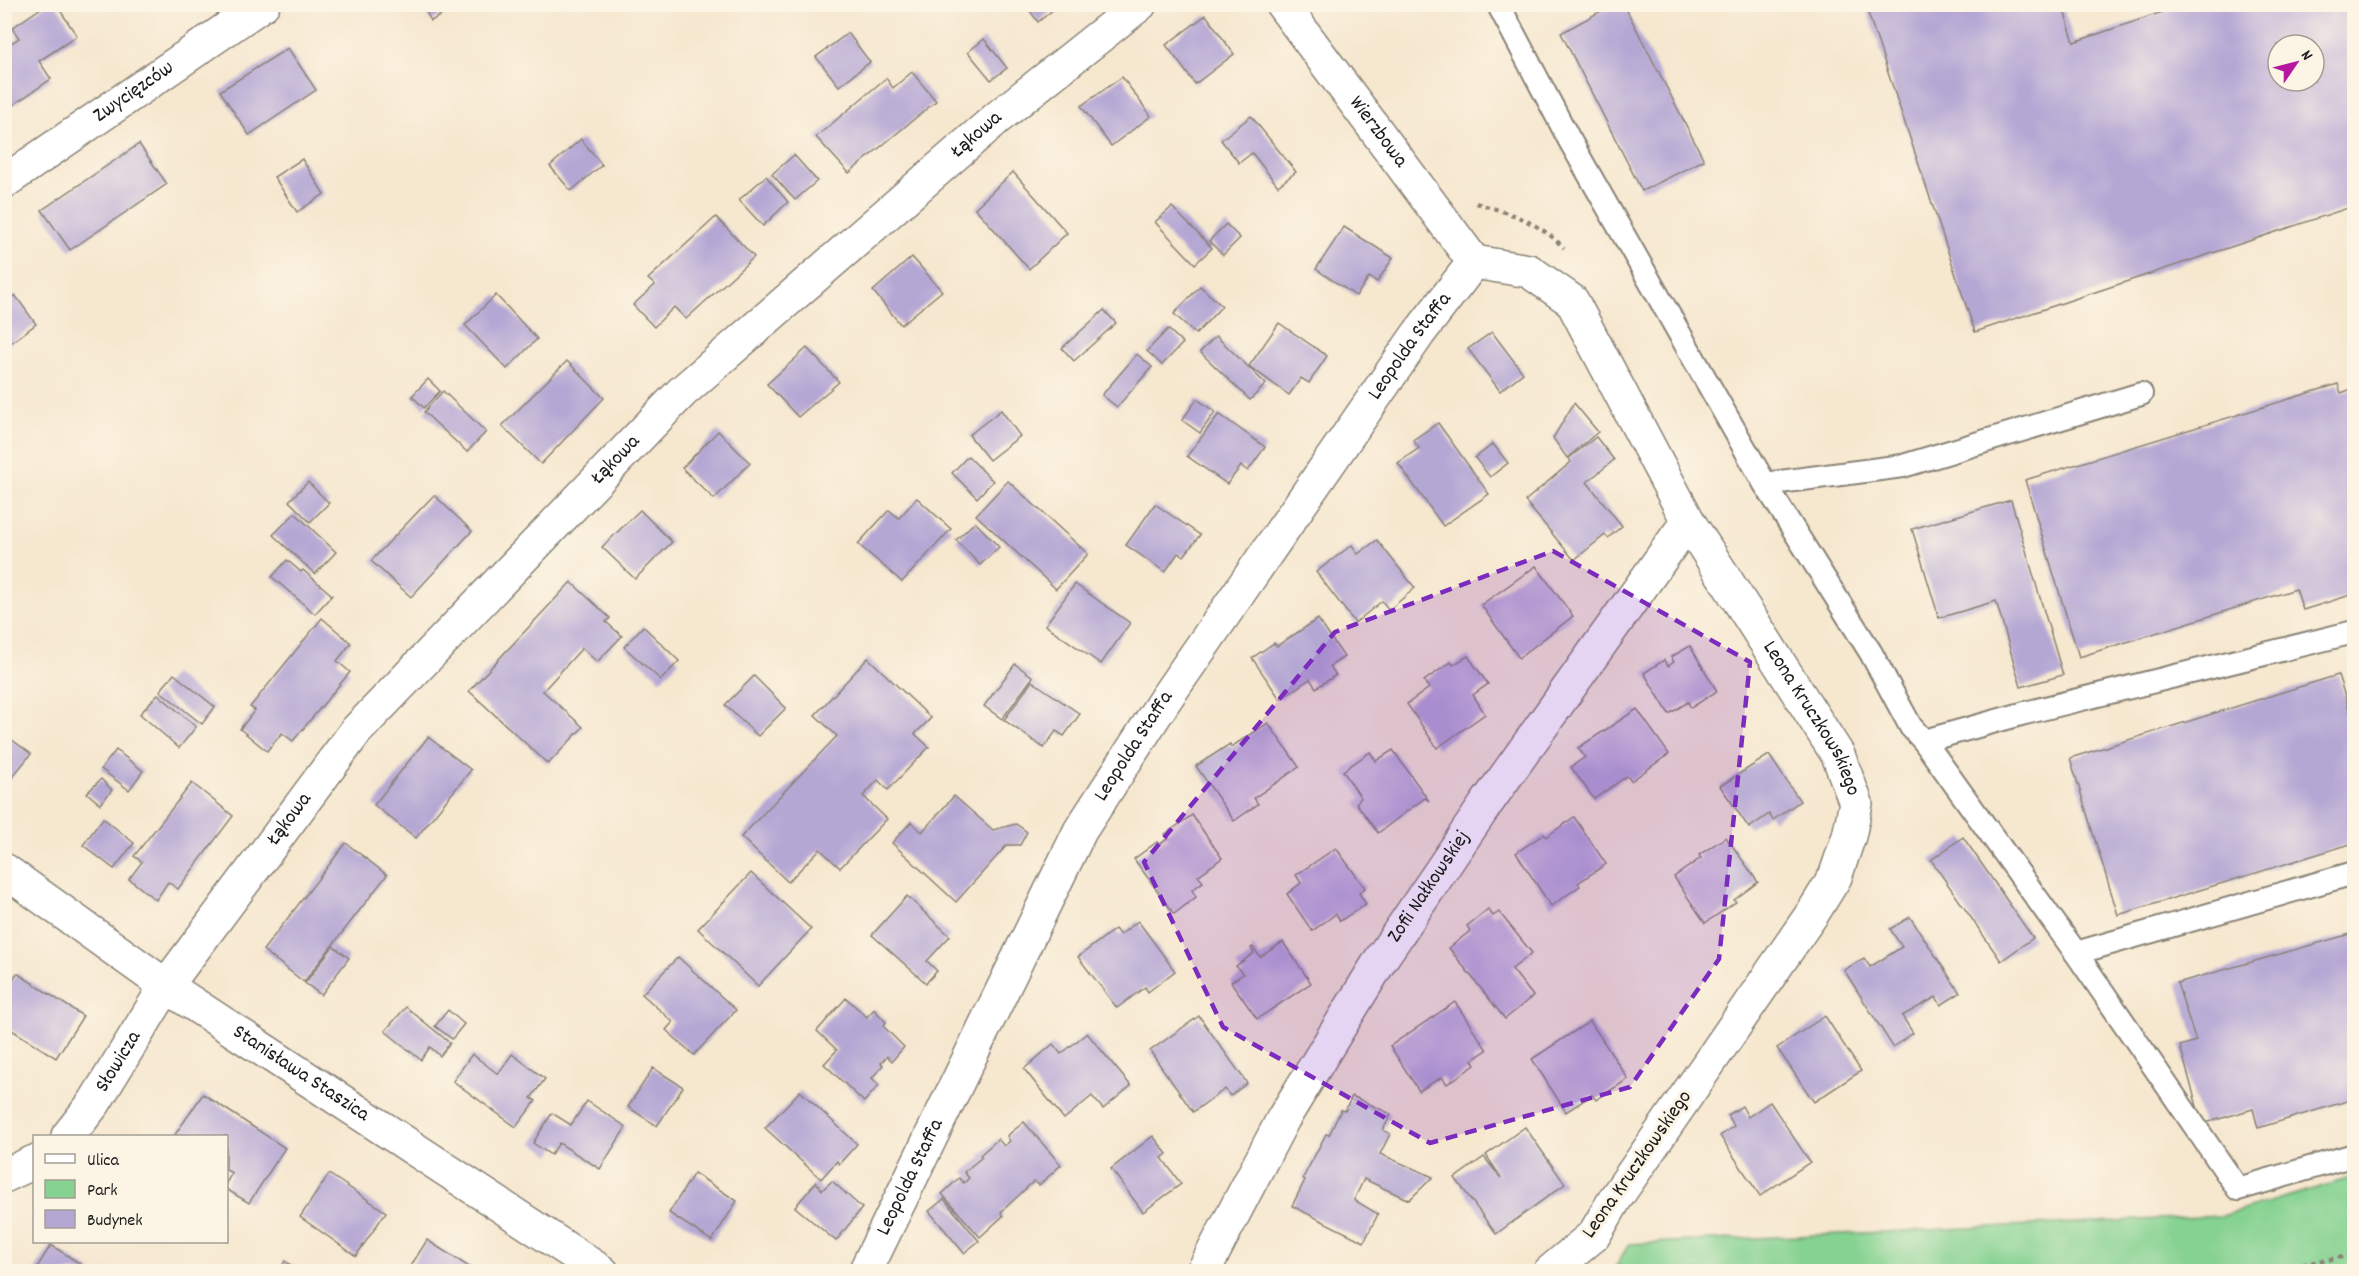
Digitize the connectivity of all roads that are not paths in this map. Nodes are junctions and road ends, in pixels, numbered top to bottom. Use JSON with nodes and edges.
{"nodes":[{"id":1,"x":263,"y":4,"type":"edge"},
{"id":2,"x":1140,"y":4,"type":"edge"},
{"id":3,"x":1282,"y":4,"type":"edge"},
{"id":4,"x":1497,"y":4,"type":"edge"},
{"id":5,"x":4,"y":182,"type":"edge"},
{"id":6,"x":1474,"y":262,"type":"junction"},
{"id":7,"x":2141,"y":394,"type":"dead end"},
{"id":8,"x":1765,"y":484,"type":"junction"},
{"id":9,"x":1688,"y":521,"type":"junction"},
{"id":10,"x":2355,"y":632,"type":"edge"},
{"id":11,"x":1924,"y":741,"type":"junction"},
{"id":12,"x":4,"y":870,"type":"edge"},
{"id":13,"x":2355,"y":873,"type":"edge"},
{"id":14,"x":2076,"y":953,"type":"junction"},
{"id":15,"x":166,"y":986,"type":"junction"},
{"id":16,"x":70,"y":1135,"type":"edge"},
{"id":17,"x":2355,"y":1155,"type":"edge"},
{"id":18,"x":33,"y":1162,"type":"edge"},
{"id":19,"x":4,"y":1176,"type":"edge"},
{"id":20,"x":602,"y":1272,"type":"edge"},
{"id":21,"x":865,"y":1272,"type":"edge"},
{"id":22,"x":1203,"y":1272,"type":"edge"},
{"id":23,"x":1550,"y":1272,"type":"edge"}],
"edges":[{"from":1,"to":5,"type":"street","name":"Zwycięzców"},
{"from":2,"to":15,"type":"street","name":"Łąkowa"},
{"from":3,"to":6,"type":"street","name":"Wierzbowa"},
{"from":4,"to":8,"type":"lane"},
{"from":6,"to":9,"type":"street","name":"Leona Kruczkowskiego"},
{"from":6,"to":21,"type":"street","name":"Leopolda Staffa"},
{"from":7,"to":8,"type":"lane"},
{"from":8,"to":11,"type":"lane"},
{"from":9,"to":22,"type":"street","name":"Zofii Nałkowskiej"},
{"from":9,"to":23,"type":"street","name":"Leona Kruczkowskiego"},
{"from":10,"to":11,"type":"lane"},
{"from":11,"to":14,"type":"lane"},
{"from":12,"to":15,"type":"street","name":"Stanisława Staszica"},
{"from":13,"to":14,"type":"lane"},
{"from":14,"to":17,"type":"lane"},
{"from":15,"to":16,"type":"street","name":"Słowicza"},
{"from":15,"to":20,"type":"street","name":"Stanisława Staszica"},
{"from":18,"to":19,"type":"street"}]}
